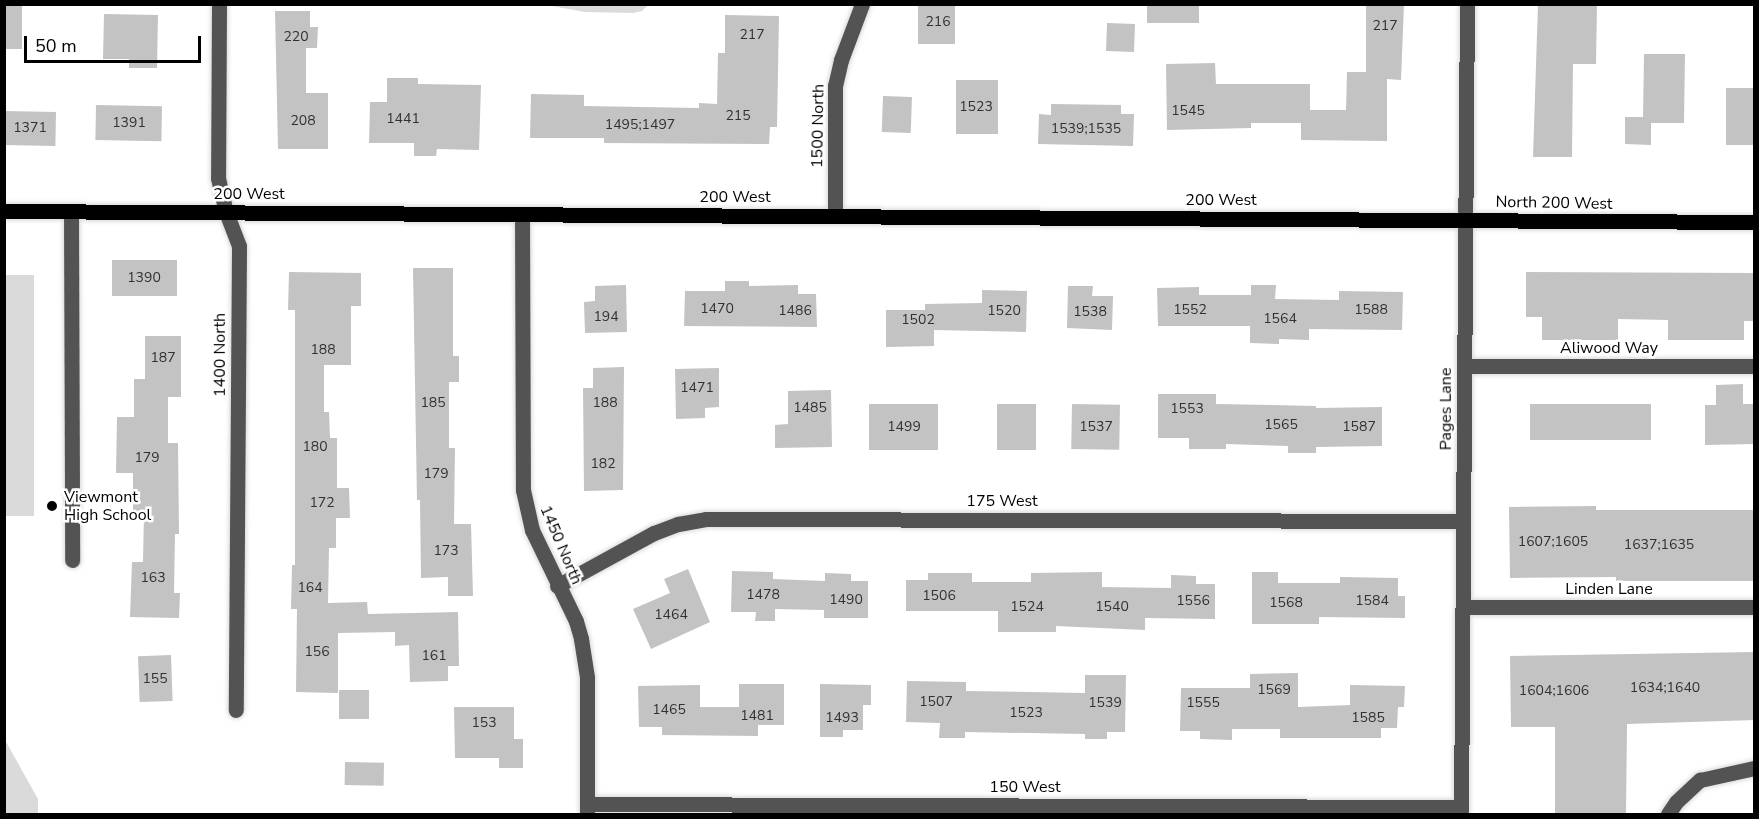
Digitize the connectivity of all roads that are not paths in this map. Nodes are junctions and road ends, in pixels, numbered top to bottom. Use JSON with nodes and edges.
{"nodes":[{"id":1,"x":219,"y":4,"type":"edge"},
{"id":2,"x":862,"y":4,"type":"edge"},
{"id":3,"x":1467,"y":4,"type":"edge"},
{"id":4,"x":4,"y":211,"type":"edge"},
{"id":5,"x":71,"y":211,"type":"junction"},
{"id":6,"x":226,"y":212,"type":"junction"},
{"id":7,"x":522,"y":214,"type":"junction"},
{"id":8,"x":835,"y":216,"type":"junction"},
{"id":9,"x":1465,"y":220,"type":"junction"},
{"id":10,"x":1755,"y":222,"type":"edge"},
{"id":11,"x":1464,"y":366,"type":"junction"},
{"id":12,"x":1755,"y":366,"type":"edge"},
{"id":13,"x":1463,"y":521,"type":"junction"},
{"id":14,"x":72,"y":560,"type":"dead end"},
{"id":15,"x":557,"y":586,"type":"junction"},
{"id":16,"x":1463,"y":607,"type":"junction"},
{"id":17,"x":1755,"y":607,"type":"edge"},
{"id":18,"x":236,"y":710,"type":"dead end"},
{"id":19,"x":1755,"y":768,"type":"edge"},
{"id":20,"x":587,"y":809,"type":"edge"},
{"id":21,"x":866,"y":810,"type":"edge"},
{"id":22,"x":1147,"y":810,"type":"edge"},
{"id":23,"x":1461,"y":811,"type":"edge"},
{"id":24,"x":1668,"y":814,"type":"edge"}],
"edges":[{"from":1,"to":6,"type":"street","name":"1400 North"},
{"from":2,"to":8,"type":"street","name":"1500 North"},
{"from":3,"to":9,"type":"street","name":"Pages Lane"},
{"from":4,"to":5,"type":"main road","name":"200 West"},
{"from":5,"to":6,"type":"main road","name":"200 West"},
{"from":5,"to":14,"type":"street"},
{"from":6,"to":7,"type":"main road","name":"200 West"},
{"from":6,"to":18,"type":"street","name":"1400 North"},
{"from":7,"to":8,"type":"main road","name":"200 West"},
{"from":7,"to":15,"type":"street","name":"1450 North"},
{"from":8,"to":9,"type":"main road","name":"200 West"},
{"from":9,"to":10,"type":"main road","name":"North 200 West"},
{"from":9,"to":11,"type":"street","name":"Pages Lane"},
{"from":11,"to":12,"type":"street","name":"Aliwood Way"},
{"from":11,"to":13,"type":"street","name":"Pages Lane"},
{"from":13,"to":15,"type":"street","name":"175 West"},
{"from":13,"to":16,"type":"street","name":"Pages Lane"},
{"from":15,"to":20,"type":"street","name":"1450 North"},
{"from":16,"to":17,"type":"street","name":"Linden Lane"},
{"from":16,"to":23,"type":"street","name":"Pages Lane"},
{"from":19,"to":24,"type":"street"},
{"from":20,"to":21,"type":"street","name":"150 West"},
{"from":21,"to":22,"type":"street","name":"150 West"},
{"from":22,"to":23,"type":"street","name":"150 West"}]}
